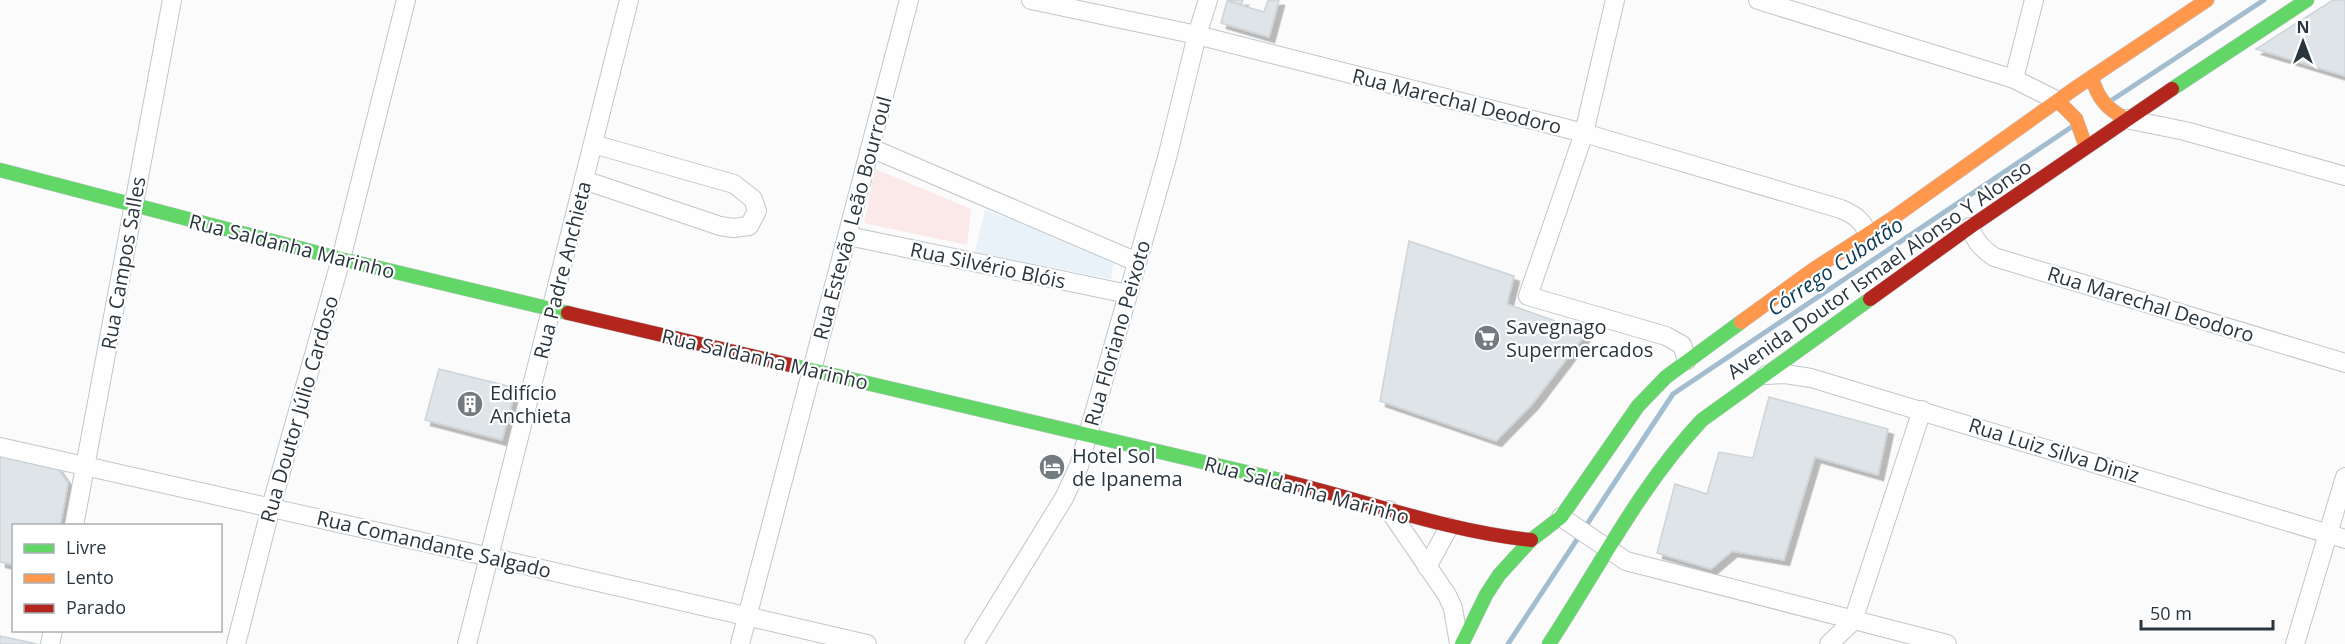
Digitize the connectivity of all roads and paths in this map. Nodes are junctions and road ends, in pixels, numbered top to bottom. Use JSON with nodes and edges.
{"nodes":[{"id":1,"x":172,"y":0,"type":"edge"},
{"id":2,"x":406,"y":0,"type":"edge"},
{"id":3,"x":629,"y":0,"type":"edge"},
{"id":4,"x":909,"y":0,"type":"edge"},
{"id":5,"x":1031,"y":0,"type":"edge"},
{"id":6,"x":1208,"y":0,"type":"edge"},
{"id":7,"x":1615,"y":0,"type":"edge"},
{"id":8,"x":1758,"y":0,"type":"edge"},
{"id":9,"x":2034,"y":0,"type":"edge"},
{"id":10,"x":2207,"y":0,"type":"edge"},
{"id":11,"x":2307,"y":0,"type":"edge"},
{"id":12,"x":1197,"y":34,"type":"junction"},
{"id":13,"x":2014,"y":79,"type":"junction"},
{"id":14,"x":2093,"y":82,"type":"junction"},
{"id":15,"x":2061,"y":104,"type":"junction"},
{"id":16,"x":2120,"y":116,"type":"junction"},
{"id":17,"x":1584,"y":133,"type":"junction"},
{"id":18,"x":2085,"y":141,"type":"junction"},
{"id":19,"x":593,"y":144,"type":"junction"},
{"id":20,"x":871,"y":148,"type":"junction"},
{"id":21,"x":0,"y":170,"type":"edge"},
{"id":22,"x":2345,"y":176,"type":"edge"},
{"id":23,"x":584,"y":180,"type":"junction"},
{"id":24,"x":134,"y":206,"type":"junction"},
{"id":25,"x":1970,"y":227,"type":"junction"},
{"id":26,"x":1868,"y":234,"type":"junction"},
{"id":27,"x":848,"y":236,"type":"junction"},
{"id":28,"x":341,"y":259,"type":"junction"},
{"id":29,"x":1137,"y":262,"type":"junction"},
{"id":30,"x":1128,"y":294,"type":"junction"},
{"id":31,"x":552,"y":309,"type":"junction"},
{"id":32,"x":1687,"y":360,"type":"junction"},
{"id":33,"x":2345,"y":363,"type":"edge"},
{"id":34,"x":813,"y":370,"type":"junction"},
{"id":35,"x":1761,"y":375,"type":"junction"},
{"id":36,"x":1922,"y":410,"type":"junction"},
{"id":37,"x":1088,"y":435,"type":"junction"},
{"id":38,"x":0,"y":447,"type":"edge"},
{"id":39,"x":86,"y":466,"type":"junction"},
{"id":40,"x":2345,"y":477,"type":"edge"},
{"id":41,"x":271,"y":507,"type":"junction"},
{"id":42,"x":1389,"y":510,"type":"junction"},
{"id":43,"x":1566,"y":520,"type":"junction"},
{"id":44,"x":74,"y":524,"type":"edge"},
{"id":45,"x":1449,"y":527,"type":"junction"},
{"id":46,"x":2337,"y":536,"type":"edge"},
{"id":47,"x":1531,"y":540,"type":"junction"},
{"id":48,"x":1600,"y":544,"type":"junction"},
{"id":49,"x":490,"y":556,"type":"junction"},
{"id":50,"x":1427,"y":567,"type":"junction"},
{"id":51,"x":747,"y":617,"type":"junction"},
{"id":52,"x":1853,"y":621,"type":"junction"},
{"id":53,"x":236,"y":644,"type":"edge"},
{"id":54,"x":467,"y":644,"type":"edge"},
{"id":55,"x":740,"y":644,"type":"edge"},
{"id":56,"x":867,"y":644,"type":"edge"},
{"id":57,"x":974,"y":644,"type":"edge"},
{"id":58,"x":1460,"y":644,"type":"edge"},
{"id":59,"x":1549,"y":644,"type":"edge"},
{"id":60,"x":1829,"y":644,"type":"edge"},
{"id":61,"x":1947,"y":644,"type":"edge"},
{"id":62,"x":2295,"y":644,"type":"edge"}],
"edges":[{"from":1,"to":24,"type":"street","name":"Rua Campos Salles"},
{"from":2,"to":28,"type":"street","name":"Rua Doutor Júlio Cardoso"},
{"from":3,"to":19,"type":"street","name":"Rua Padre Anchieta"},
{"from":4,"to":20,"type":"street","name":"Rua Estevão Leão Bourroul"},
{"from":5,"to":12,"type":"street","name":"Rua Marechal Deodoro"},
{"from":6,"to":12,"type":"street","name":"Rua Floriano Peixoto"},
{"from":7,"to":17,"type":"street"},
{"from":8,"to":13,"type":"street"},
{"from":9,"to":13,"type":"street"},
{"from":10,"to":14,"type":"main road","name":"Avenida Doutor Ismael Alonso Y Alonso"},
{"from":11,"to":16,"type":"main road","name":"Avenida Doutor Ismael Alonso Y Alonso"},
{"from":12,"to":17,"type":"street","name":"Rua Marechal Deodoro"},
{"from":12,"to":29,"type":"street","name":"Rua Floriano Peixoto"},
{"from":13,"to":15,"type":"street"},
{"from":14,"to":15,"type":"main road","name":"Avenida Doutor Ismael Alonso Y Alonso"},
{"from":14,"to":16,"type":"main road"},
{"from":15,"to":18,"type":"main road"},
{"from":15,"to":26,"type":"main road","name":"Avenida Doutor Ismael Alonso Y Alonso"},
{"from":16,"to":18,"type":"main road","name":"Avenida Doutor Ismael Alonso Y Alonso"},
{"from":16,"to":22,"type":"street"},
{"from":17,"to":26,"type":"street","name":"Rua Marechal Deodoro"},
{"from":17,"to":32,"type":"street"},
{"from":18,"to":25,"type":"main road","name":"Avenida Doutor Ismael Alonso Y Alonso"},
{"from":19,"to":23,"type":"street","name":"Rua Padre Anchieta"},
{"from":19,"to":23,"type":"street"},
{"from":20,"to":27,"type":"street","name":"Rua Estevão Leão Bourroul"},
{"from":20,"to":29,"type":"street"},
{"from":21,"to":24,"type":"main road","name":"Rua Saldanha Marinho"},
{"from":23,"to":31,"type":"street","name":"Rua Padre Anchieta"},
{"from":24,"to":28,"type":"main road","name":"Rua Saldanha Marinho"},
{"from":24,"to":39,"type":"street","name":"Rua Campos Salles"},
{"from":25,"to":33,"type":"street","name":"Rua Marechal Deodoro"},
{"from":25,"to":35,"type":"main road","name":"Avenida Doutor Ismael Alonso Y Alonso"},
{"from":26,"to":32,"type":"main road","name":"Avenida Doutor Ismael Alonso Y Alonso"},
{"from":27,"to":30,"type":"street","name":"Rua Silvério Blóis"},
{"from":27,"to":34,"type":"street","name":"Rua Estevão Leão Bourroul"},
{"from":28,"to":31,"type":"main road","name":"Rua Saldanha Marinho"},
{"from":28,"to":41,"type":"street","name":"Rua Doutor Júlio Cardoso"},
{"from":29,"to":30,"type":"street","name":"Rua Floriano Peixoto"},
{"from":30,"to":37,"type":"street","name":"Rua Floriano Peixoto"},
{"from":31,"to":34,"type":"main road","name":"Rua Saldanha Marinho"},
{"from":31,"to":49,"type":"street","name":"Rua Padre Anchieta"},
{"from":32,"to":43,"type":"main road","name":"Avenida Doutor Ismael Alonso Y Alonso"},
{"from":34,"to":37,"type":"main road","name":"Rua Saldanha Marinho"},
{"from":34,"to":51,"type":"street","name":"Rua Estevão Leão Bourroul"},
{"from":35,"to":36,"type":"street","name":"Rua Luiz Silva Diniz"},
{"from":35,"to":48,"type":"main road","name":"Avenida Doutor Ismael Alonso Y Alonso"},
{"from":36,"to":46,"type":"street","name":"Rua Luiz Silva Diniz"},
{"from":36,"to":52,"type":"street"},
{"from":37,"to":42,"type":"main road","name":"Rua Saldanha Marinho"},
{"from":37,"to":57,"type":"street","name":"Rua Floriano Peixoto"},
{"from":38,"to":39,"type":"street","name":"Rua Comandante Salgado"},
{"from":39,"to":41,"type":"street","name":"Rua Comandante Salgado"},
{"from":39,"to":44,"type":"street","name":"Rua Campos Salles"},
{"from":40,"to":46,"type":"street"},
{"from":41,"to":49,"type":"street","name":"Rua Comandante Salgado"},
{"from":41,"to":53,"type":"street","name":"Rua Doutor Júlio Cardoso"},
{"from":42,"to":45,"type":"main road","name":"Rua Saldanha Marinho"},
{"from":42,"to":50,"type":"street"},
{"from":43,"to":47,"type":"main road","name":"Avenida Doutor Ismael Alonso Y Alonso"},
{"from":43,"to":48,"type":"street"},
{"from":45,"to":47,"type":"main road","name":"Rua Saldanha Marinho"},
{"from":45,"to":50,"type":"street"},
{"from":46,"to":62,"type":"street"},
{"from":47,"to":58,"type":"main road","name":"Avenida Doutor Ismael Alonso Y Alonso"},
{"from":48,"to":52,"type":"street"},
{"from":48,"to":59,"type":"main road","name":"Avenida Doutor Ismael Alonso Y Alonso"},
{"from":49,"to":51,"type":"street","name":"Rua Comandante Salgado"},
{"from":49,"to":54,"type":"street","name":"Rua Padre Anchieta"},
{"from":50,"to":58,"type":"street"},
{"from":51,"to":55,"type":"street","name":"Rua Estevão Leão Bourroul"},
{"from":51,"to":56,"type":"street","name":"Rua Comandante Salgado"},
{"from":52,"to":60,"type":"street"},
{"from":52,"to":61,"type":"street"}]}
